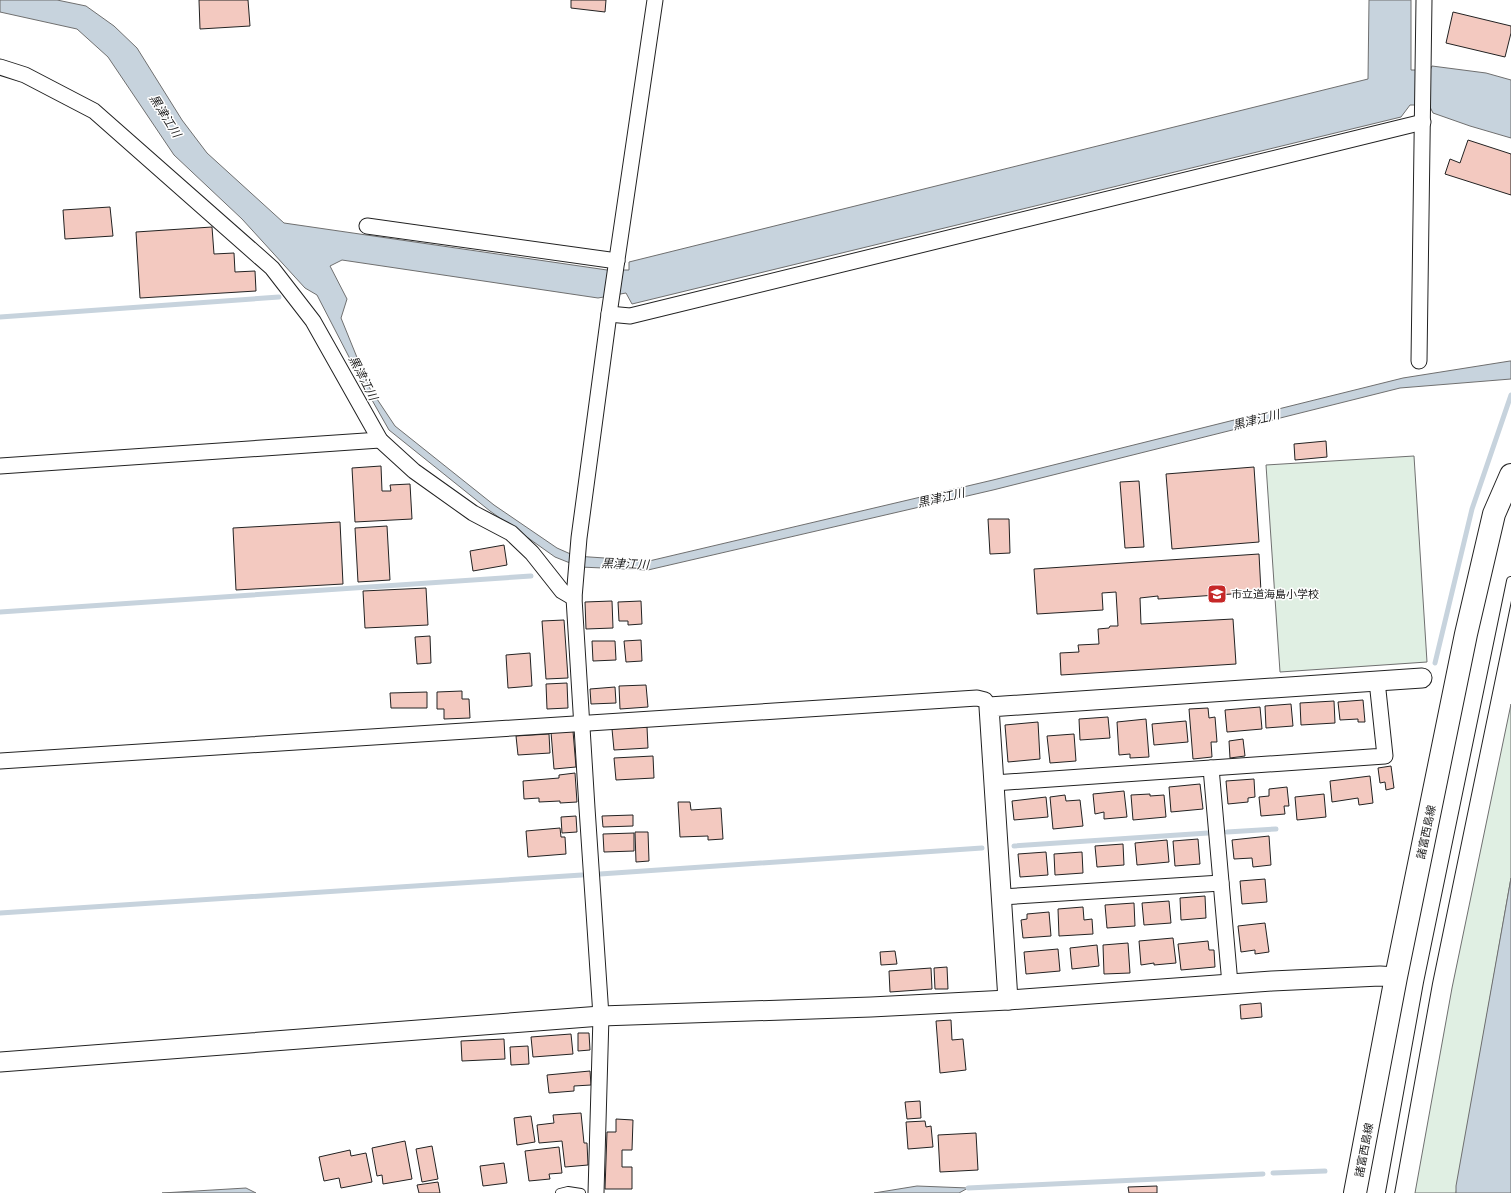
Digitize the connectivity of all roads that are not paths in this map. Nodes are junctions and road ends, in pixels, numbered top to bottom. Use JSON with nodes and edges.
{"nodes":[{"id":1,"x":654,"y":0,"type":"edge"},
{"id":2,"x":1424,"y":0,"type":"edge"},
{"id":3,"x":0,"y":67,"type":"edge"},
{"id":4,"x":1423,"y":115,"type":"junction"},
{"id":5,"x":367,"y":226,"type":"dead end"},
{"id":6,"x":617,"y":261,"type":"junction"},
{"id":7,"x":610,"y":308,"type":"junction"},
{"id":8,"x":1420,"y":361,"type":"dead end"},
{"id":9,"x":380,"y":440,"type":"junction"},
{"id":10,"x":0,"y":466,"type":"edge"},
{"id":11,"x":1511,"y":475,"type":"edge"},
{"id":12,"x":1511,"y":582,"type":"edge"},
{"id":13,"x":574,"y":598,"type":"junction"},
{"id":14,"x":1422,"y":678,"type":"dead end"},
{"id":15,"x":1377,"y":681,"type":"junction"},
{"id":16,"x":988,"y":707,"type":"junction"},
{"id":17,"x":581,"y":724,"type":"junction"},
{"id":18,"x":0,"y":761,"type":"edge"},
{"id":19,"x":1211,"y":768,"type":"junction"},
{"id":20,"x":994,"y":784,"type":"junction"},
{"id":21,"x":1221,"y":883,"type":"junction"},
{"id":22,"x":1001,"y":897,"type":"junction"},
{"id":23,"x":1396,"y":978,"type":"junction"},
{"id":24,"x":1230,"y":984,"type":"junction"},
{"id":25,"x":1008,"y":1000,"type":"junction"},
{"id":26,"x":601,"y":1016,"type":"junction"},
{"id":27,"x":0,"y":1062,"type":"edge"},
{"id":28,"x":560,"y":1193,"type":"edge"},
{"id":29,"x":581,"y":1193,"type":"edge"},
{"id":30,"x":596,"y":1193,"type":"edge"},
{"id":31,"x":1356,"y":1193,"type":"edge"},
{"id":32,"x":1390,"y":1193,"type":"edge"}],
"edges":[{"from":1,"to":6,"type":"street"},
{"from":2,"to":4,"type":"street"},
{"from":3,"to":9,"type":"street"},
{"from":4,"to":7,"type":"street"},
{"from":4,"to":8,"type":"street"},
{"from":5,"to":6,"type":"street"},
{"from":6,"to":7,"type":"street"},
{"from":7,"to":13,"type":"street"},
{"from":9,"to":10,"type":"street"},
{"from":9,"to":13,"type":"street"},
{"from":11,"to":23,"type":"main road","name":"諸富西島線"},
{"from":12,"to":32,"type":"lane"},
{"from":13,"to":17,"type":"street"},
{"from":14,"to":15,"type":"street"},
{"from":15,"to":16,"type":"street"},
{"from":15,"to":19,"type":"street"},
{"from":16,"to":17,"type":"street"},
{"from":16,"to":20,"type":"street"},
{"from":17,"to":18,"type":"street"},
{"from":17,"to":26,"type":"street"},
{"from":19,"to":20,"type":"street"},
{"from":19,"to":21,"type":"street"},
{"from":20,"to":22,"type":"street"},
{"from":21,"to":22,"type":"street"},
{"from":21,"to":24,"type":"street"},
{"from":22,"to":25,"type":"street"},
{"from":23,"to":24,"type":"street"},
{"from":23,"to":31,"type":"main road","name":"諸富西島線"},
{"from":24,"to":25,"type":"street"},
{"from":25,"to":26,"type":"street"},
{"from":26,"to":27,"type":"street"},
{"from":26,"to":30,"type":"street"},
{"from":28,"to":29,"type":"lane"}]}
